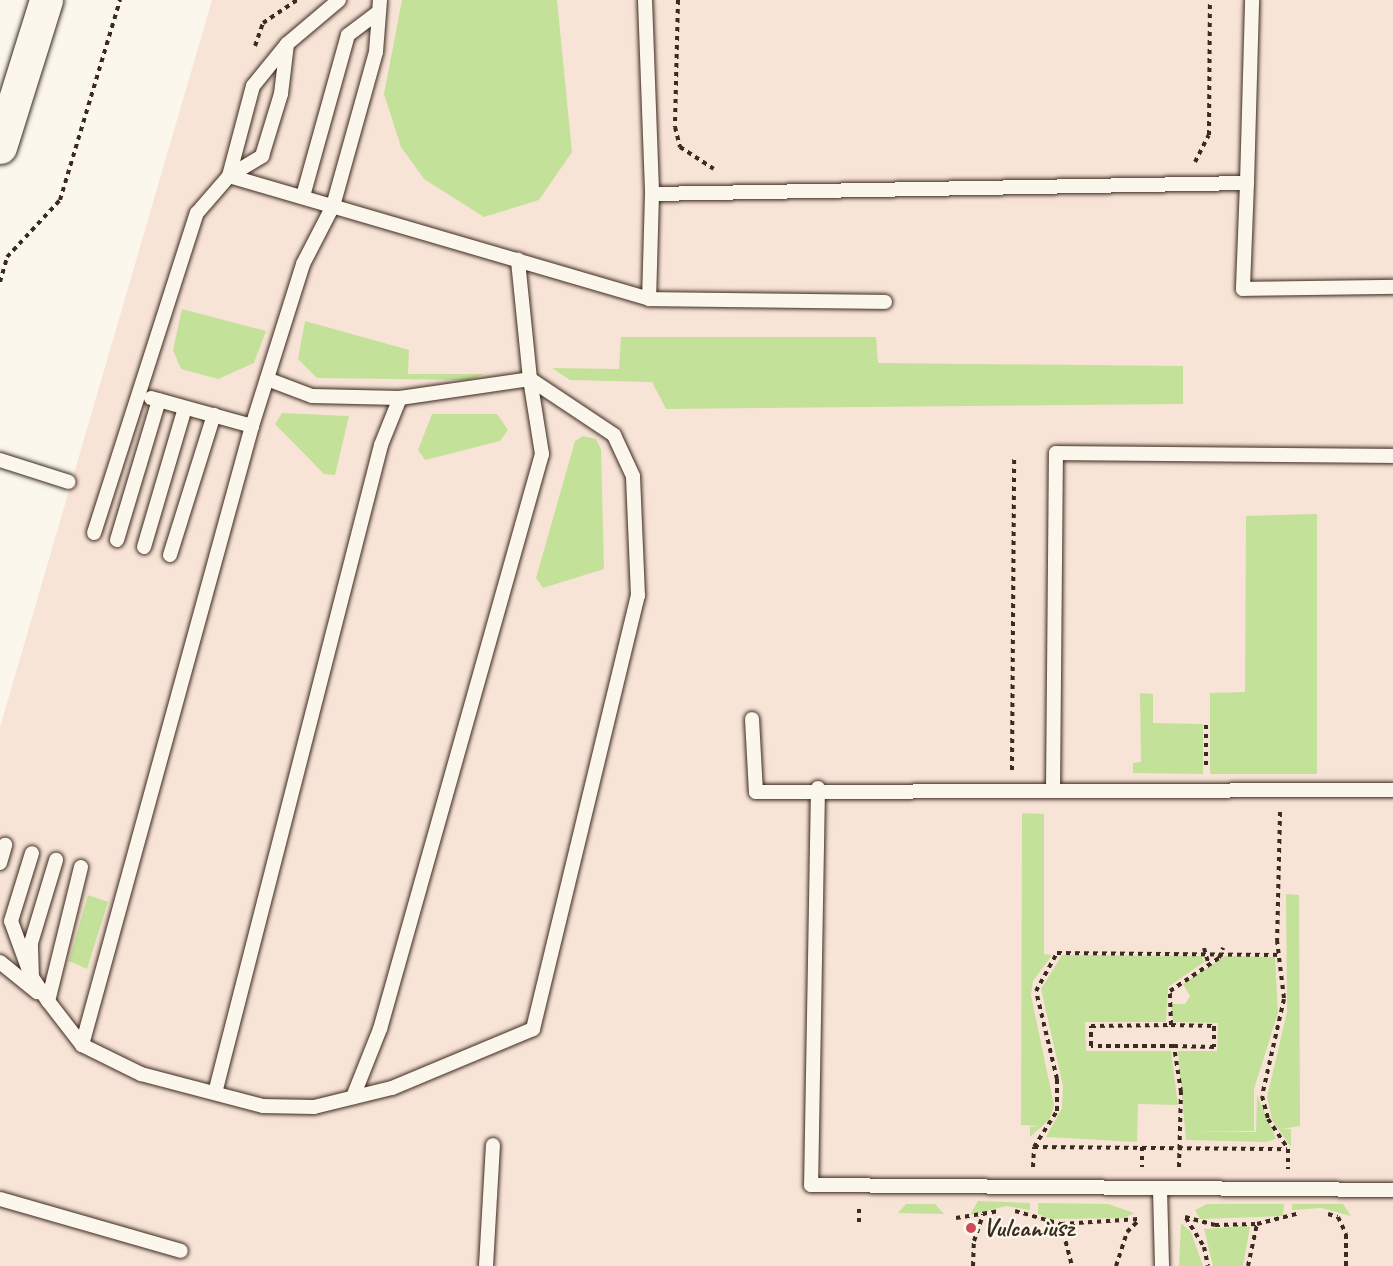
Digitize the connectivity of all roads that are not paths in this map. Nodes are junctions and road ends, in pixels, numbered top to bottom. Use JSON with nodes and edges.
{"nodes":[{"id":1,"x":46,"y":0,"type":"edge"},
{"id":2,"x":339,"y":0,"type":"edge"},
{"id":3,"x":645,"y":0,"type":"edge"},
{"id":4,"x":1252,"y":0,"type":"edge"},
{"id":5,"x":379,"y":6,"type":"edge"},
{"id":6,"x":287,"y":44,"type":"junction"},
{"id":7,"x":0,"y":147,"type":"edge"},
{"id":8,"x":229,"y":176,"type":"junction"},
{"id":9,"x":1247,"y":183,"type":"junction"},
{"id":10,"x":652,"y":194,"type":"junction"},
{"id":11,"x":303,"y":196,"type":"junction"},
{"id":12,"x":333,"y":206,"type":"junction"},
{"id":13,"x":518,"y":260,"type":"junction"},
{"id":14,"x":1393,"y":287,"type":"edge"},
{"id":15,"x":649,"y":298,"type":"junction"},
{"id":16,"x":885,"y":302,"type":"dead end"},
{"id":17,"x":267,"y":379,"type":"junction"},
{"id":18,"x":530,"y":379,"type":"junction"},
{"id":19,"x":140,"y":394,"type":"junction"},
{"id":20,"x":400,"y":398,"type":"junction"},
{"id":21,"x":159,"y":400,"type":"junction"},
{"id":22,"x":185,"y":408,"type":"junction"},
{"id":23,"x":214,"y":415,"type":"junction"},
{"id":24,"x":252,"y":426,"type":"junction"},
{"id":25,"x":1393,"y":456,"type":"edge"},
{"id":26,"x":0,"y":460,"type":"edge"},
{"id":27,"x":69,"y":482,"type":"dead end"},
{"id":28,"x":94,"y":533,"type":"dead end"},
{"id":29,"x":117,"y":540,"type":"dead end"},
{"id":30,"x":144,"y":547,"type":"dead end"},
{"id":31,"x":170,"y":555,"type":"dead end"},
{"id":32,"x":752,"y":719,"type":"dead end"},
{"id":33,"x":818,"y":788,"type":"junction"},
{"id":34,"x":1053,"y":789,"type":"junction"},
{"id":35,"x":1393,"y":790,"type":"edge"},
{"id":36,"x":5,"y":846,"type":"dead end"},
{"id":37,"x":32,"y":853,"type":"dead end"},
{"id":38,"x":56,"y":860,"type":"dead end"},
{"id":39,"x":0,"y":863,"type":"edge"},
{"id":40,"x":81,"y":867,"type":"dead end"},
{"id":41,"x":0,"y":962,"type":"edge"},
{"id":42,"x":32,"y":977,"type":"junction"},
{"id":43,"x":48,"y":1001,"type":"junction"},
{"id":44,"x":82,"y":1046,"type":"junction"},
{"id":45,"x":215,"y":1093,"type":"junction"},
{"id":46,"x":353,"y":1097,"type":"junction"},
{"id":47,"x":493,"y":1145,"type":"dead end"},
{"id":48,"x":1160,"y":1189,"type":"junction"},
{"id":49,"x":1393,"y":1190,"type":"edge"},
{"id":50,"x":0,"y":1199,"type":"edge"},
{"id":51,"x":181,"y":1251,"type":"dead end"},
{"id":52,"x":486,"y":1266,"type":"edge"},
{"id":53,"x":1162,"y":1266,"type":"edge"}],
"edges":[{"from":1,"to":7,"type":"main road"},
{"from":2,"to":6,"type":"lane"},
{"from":3,"to":10,"type":"lane"},
{"from":4,"to":9,"type":"lane"},
{"from":5,"to":11,"type":"lane"},
{"from":5,"to":12,"type":"lane"},
{"from":6,"to":8,"type":"lane"},
{"from":6,"to":8,"type":"lane"},
{"from":8,"to":11,"type":"lane"},
{"from":8,"to":19,"type":"lane"},
{"from":9,"to":10,"type":"lane"},
{"from":9,"to":14,"type":"lane"},
{"from":10,"to":15,"type":"lane"},
{"from":11,"to":12,"type":"lane"},
{"from":12,"to":13,"type":"lane"},
{"from":12,"to":17,"type":"lane"},
{"from":13,"to":15,"type":"lane"},
{"from":13,"to":18,"type":"lane"},
{"from":15,"to":16,"type":"lane"},
{"from":17,"to":20,"type":"lane"},
{"from":17,"to":24,"type":"lane"},
{"from":18,"to":20,"type":"lane"},
{"from":18,"to":46,"type":"lane"},
{"from":18,"to":46,"type":"lane"},
{"from":19,"to":21,"type":"lane"},
{"from":19,"to":28,"type":"lane"},
{"from":20,"to":45,"type":"lane"},
{"from":21,"to":22,"type":"lane"},
{"from":21,"to":29,"type":"lane"},
{"from":22,"to":23,"type":"lane"},
{"from":22,"to":30,"type":"lane"},
{"from":23,"to":24,"type":"lane"},
{"from":23,"to":31,"type":"lane"},
{"from":24,"to":44,"type":"lane"},
{"from":25,"to":34,"type":"lane"},
{"from":26,"to":27,"type":"lane"},
{"from":32,"to":33,"type":"lane"},
{"from":33,"to":34,"type":"lane"},
{"from":33,"to":48,"type":"lane"},
{"from":34,"to":35,"type":"lane"},
{"from":36,"to":39,"type":"lane"},
{"from":37,"to":42,"type":"lane"},
{"from":38,"to":42,"type":"lane"},
{"from":40,"to":43,"type":"lane"},
{"from":41,"to":43,"type":"lane"},
{"from":42,"to":43,"type":"lane"},
{"from":43,"to":44,"type":"lane"},
{"from":44,"to":45,"type":"lane"},
{"from":45,"to":46,"type":"lane"},
{"from":47,"to":52,"type":"lane"},
{"from":48,"to":49,"type":"lane"},
{"from":48,"to":53,"type":"lane"},
{"from":50,"to":51,"type":"lane"}]}
